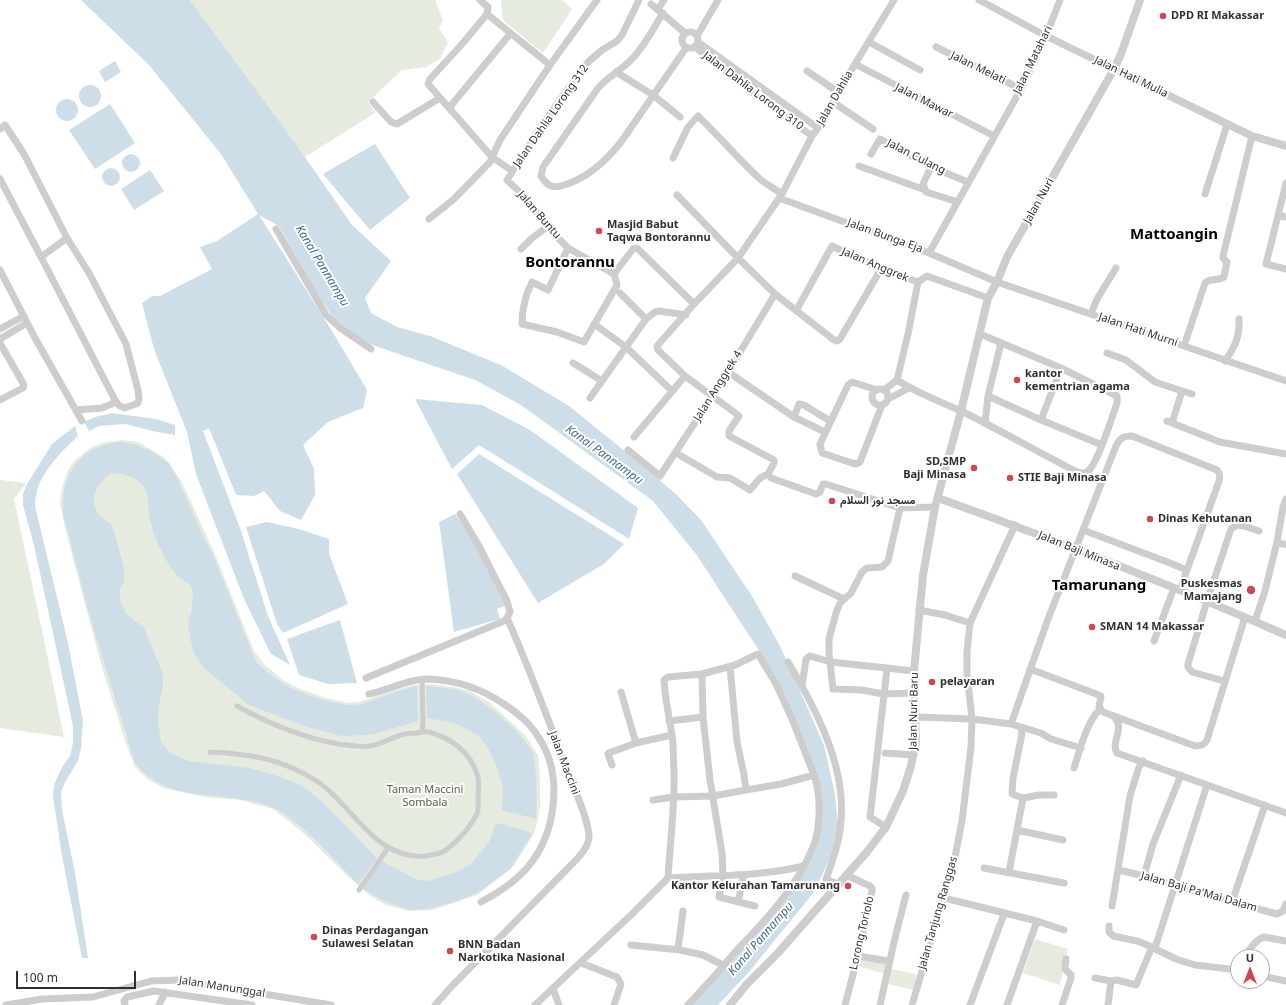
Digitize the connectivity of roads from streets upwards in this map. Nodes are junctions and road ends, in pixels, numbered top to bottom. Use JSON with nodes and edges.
{"nodes":[{"id":1,"x":480,"y":0,"type":"edge"},
{"id":2,"x":596,"y":0,"type":"edge"},
{"id":3,"x":639,"y":0,"type":"edge"},
{"id":4,"x":664,"y":0,"type":"edge"},
{"id":5,"x":718,"y":0,"type":"edge"},
{"id":6,"x":894,"y":0,"type":"edge"},
{"id":7,"x":979,"y":0,"type":"edge"},
{"id":8,"x":1060,"y":0,"type":"edge"},
{"id":9,"x":1140,"y":0,"type":"edge"},
{"id":10,"x":651,"y":4,"type":"dead end"},
{"id":11,"x":660,"y":11,"type":"junction"},
{"id":12,"x":487,"y":14,"type":"junction"},
{"id":13,"x":685,"y":33,"type":"junction"},
{"id":14,"x":510,"y":34,"type":"junction"},
{"id":15,"x":1046,"y":36,"type":"junction"},
{"id":16,"x":697,"y":42,"type":"junction"},
{"id":17,"x":869,"y":42,"type":"junction"},
{"id":18,"x":936,"y":47,"type":"dead end"},
{"id":19,"x":686,"y":48,"type":"junction"},
{"id":20,"x":855,"y":64,"type":"junction"},
{"id":21,"x":550,"y":65,"type":"junction"},
{"id":22,"x":1114,"y":69,"type":"junction"},
{"id":23,"x":920,"y":70,"type":"dead end"},
{"id":24,"x":807,"y":71,"type":"dead end"},
{"id":25,"x":616,"y":72,"type":"junction"},
{"id":26,"x":755,"y":83,"type":"junction"},
{"id":27,"x":1020,"y":89,"type":"junction"},
{"id":28,"x":749,"y":90,"type":"junction"},
{"id":29,"x":838,"y":92,"type":"junction"},
{"id":30,"x":653,"y":95,"type":"junction"},
{"id":31,"x":440,"y":98,"type":"junction"},
{"id":32,"x":373,"y":102,"type":"dead end"},
{"id":33,"x":833,"y":102,"type":"junction"},
{"id":34,"x":449,"y":108,"type":"junction"},
{"id":35,"x":793,"y":110,"type":"junction"},
{"id":36,"x":680,"y":118,"type":"dead end"},
{"id":37,"x":787,"y":118,"type":"junction"},
{"id":38,"x":1227,"y":125,"type":"junction"},
{"id":39,"x":818,"y":128,"type":"junction"},
{"id":40,"x":0,"y":129,"type":"edge"},
{"id":41,"x":873,"y":129,"type":"dead end"},
{"id":42,"x":812,"y":136,"type":"junction"},
{"id":43,"x":994,"y":136,"type":"junction"},
{"id":44,"x":1252,"y":136,"type":"junction"},
{"id":45,"x":1286,"y":146,"type":"edge"},
{"id":46,"x":871,"y":154,"type":"dead end"},
{"id":47,"x":492,"y":157,"type":"junction"},
{"id":48,"x":673,"y":158,"type":"dead end"},
{"id":49,"x":859,"y":166,"type":"dead end"},
{"id":50,"x":931,"y":167,"type":"junction"},
{"id":51,"x":512,"y":171,"type":"junction"},
{"id":52,"x":0,"y":179,"type":"edge"},
{"id":53,"x":507,"y":179,"type":"joint"},
{"id":54,"x":968,"y":182,"type":"junction"},
{"id":55,"x":1286,"y":183,"type":"edge"},
{"id":56,"x":925,"y":190,"type":"junction"},
{"id":57,"x":1205,"y":194,"type":"dead end"},
{"id":58,"x":677,"y":196,"type":"dead end"},
{"id":59,"x":780,"y":196,"type":"junction"},
{"id":60,"x":958,"y":202,"type":"junction"},
{"id":61,"x":1278,"y":215,"type":"junction"},
{"id":62,"x":1286,"y":217,"type":"edge"},
{"id":63,"x":429,"y":219,"type":"dead end"},
{"id":64,"x":546,"y":226,"type":"junction"},
{"id":65,"x":276,"y":229,"type":"dead end"},
{"id":66,"x":67,"y":238,"type":"junction"},
{"id":67,"x":568,"y":248,"type":"junction"},
{"id":68,"x":521,"y":249,"type":"dead end"},
{"id":69,"x":929,"y":253,"type":"junction"},
{"id":70,"x":41,"y":257,"type":"junction"},
{"id":71,"x":738,"y":258,"type":"junction"},
{"id":72,"x":1116,"y":268,"type":"dead end"},
{"id":73,"x":881,"y":269,"type":"junction"},
{"id":74,"x":1286,"y":269,"type":"edge"},
{"id":75,"x":0,"y":270,"type":"edge"},
{"id":76,"x":614,"y":274,"type":"junction"},
{"id":77,"x":993,"y":280,"type":"junction"},
{"id":78,"x":918,"y":282,"type":"junction"},
{"id":79,"x":620,"y":293,"type":"dead end"},
{"id":80,"x":775,"y":294,"type":"junction"},
{"id":81,"x":988,"y":298,"type":"junction"},
{"id":82,"x":694,"y":304,"type":"junction"},
{"id":83,"x":796,"y":311,"type":"junction"},
{"id":84,"x":1091,"y":314,"type":"junction"},
{"id":85,"x":686,"y":315,"type":"junction"},
{"id":86,"x":24,"y":316,"type":"junction"},
{"id":87,"x":646,"y":319,"type":"junction"},
{"id":88,"x":1239,"y":319,"type":"dead end"},
{"id":89,"x":27,"y":323,"type":"junction"},
{"id":90,"x":594,"y":324,"type":"junction"},
{"id":91,"x":0,"y":329,"type":"edge"},
{"id":92,"x":980,"y":334,"type":"junction"},
{"id":93,"x":0,"y":339,"type":"edge"},
{"id":94,"x":0,"y":343,"type":"edge"},
{"id":95,"x":1001,"y":343,"type":"junction"},
{"id":96,"x":1184,"y":346,"type":"junction"},
{"id":97,"x":626,"y":347,"type":"junction"},
{"id":98,"x":371,"y":350,"type":"dead end"},
{"id":99,"x":1107,"y":353,"type":"dead end"},
{"id":100,"x":1225,"y":361,"type":"junction"},
{"id":101,"x":574,"y":363,"type":"dead end"},
{"id":102,"x":1061,"y":368,"type":"junction"},
{"id":103,"x":728,"y":372,"type":"junction"},
{"id":104,"x":685,"y":376,"type":"junction"},
{"id":105,"x":897,"y":380,"type":"junction"},
{"id":106,"x":1286,"y":381,"type":"edge"},
{"id":107,"x":602,"y":382,"type":"junction"},
{"id":108,"x":909,"y":388,"type":"junction"},
{"id":109,"x":875,"y":390,"type":"junction"},
{"id":110,"x":672,"y":391,"type":"junction"},
{"id":111,"x":1182,"y":391,"type":"junction"},
{"id":112,"x":1192,"y":394,"type":"dead end"},
{"id":113,"x":712,"y":396,"type":"junction"},
{"id":114,"x":988,"y":396,"type":"junction"},
{"id":115,"x":590,"y":398,"type":"dead end"},
{"id":116,"x":888,"y":399,"type":"junction"},
{"id":117,"x":0,"y":400,"type":"edge"},
{"id":118,"x":116,"y":402,"type":"junction"},
{"id":119,"x":879,"y":405,"type":"junction"},
{"id":120,"x":76,"y":410,"type":"junction"},
{"id":121,"x":961,"y":411,"type":"junction"},
{"id":122,"x":794,"y":417,"type":"junction"},
{"id":123,"x":1041,"y":420,"type":"junction"},
{"id":124,"x":82,"y":421,"type":"dead end"},
{"id":125,"x":830,"y":421,"type":"junction"},
{"id":126,"x":985,"y":423,"type":"junction"},
{"id":127,"x":825,"y":432,"type":"junction"},
{"id":128,"x":634,"y":437,"type":"dead end"},
{"id":129,"x":1102,"y":445,"type":"junction"},
{"id":130,"x":628,"y":450,"type":"dead end"},
{"id":131,"x":676,"y":452,"type":"junction"},
{"id":132,"x":1286,"y":454,"type":"edge"},
{"id":133,"x":768,"y":474,"type":"junction"},
{"id":134,"x":938,"y":498,"type":"junction"},
{"id":135,"x":1286,"y":499,"type":"edge"},
{"id":136,"x":935,"y":507,"type":"junction"},
{"id":137,"x":900,"y":508,"type":"junction"},
{"id":138,"x":460,"y":514,"type":"dead end"},
{"id":139,"x":1015,"y":526,"type":"junction"},
{"id":140,"x":1083,"y":530,"type":"junction"},
{"id":141,"x":1259,"y":531,"type":"dead end"},
{"id":142,"x":1277,"y":542,"type":"junction"},
{"id":143,"x":1286,"y":545,"type":"edge"},
{"id":144,"x":1075,"y":549,"type":"junction"},
{"id":145,"x":1187,"y":570,"type":"junction"},
{"id":146,"x":795,"y":576,"type":"dead end"},
{"id":147,"x":1177,"y":589,"type":"junction"},
{"id":148,"x":844,"y":600,"type":"junction"},
{"id":149,"x":1207,"y":601,"type":"junction"},
{"id":150,"x":919,"y":610,"type":"junction"},
{"id":151,"x":1244,"y":617,"type":"junction"},
{"id":152,"x":507,"y":618,"type":"junction"},
{"id":153,"x":1255,"y":621,"type":"junction"},
{"id":154,"x":970,"y":623,"type":"junction"},
{"id":155,"x":1286,"y":635,"type":"edge"},
{"id":156,"x":1154,"y":640,"type":"dead end"},
{"id":157,"x":788,"y":662,"type":"dead end"},
{"id":158,"x":831,"y":662,"type":"junction"},
{"id":159,"x":730,"y":667,"type":"junction"},
{"id":160,"x":887,"y":669,"type":"junction"},
{"id":161,"x":1030,"y":669,"type":"junction"},
{"id":162,"x":914,"y":671,"type":"junction"},
{"id":163,"x":702,"y":674,"type":"junction"},
{"id":164,"x":366,"y":678,"type":"dead end"},
{"id":165,"x":1224,"y":681,"type":"junction"},
{"id":166,"x":422,"y":682,"type":"junction"},
{"id":167,"x":802,"y":686,"type":"junction"},
{"id":168,"x":621,"y":692,"type":"dead end"},
{"id":169,"x":915,"y":693,"type":"junction"},
{"id":170,"x":369,"y":694,"type":"dead end"},
{"id":171,"x":883,"y":694,"type":"junction"},
{"id":172,"x":237,"y":706,"type":"dead end"},
{"id":173,"x":1100,"y":709,"type":"junction"},
{"id":174,"x":1114,"y":716,"type":"junction"},
{"id":175,"x":703,"y":717,"type":"junction"},
{"id":176,"x":916,"y":717,"type":"junction"},
{"id":177,"x":972,"y":718,"type":"junction"},
{"id":178,"x":669,"y":721,"type":"junction"},
{"id":179,"x":1011,"y":724,"type":"junction"},
{"id":180,"x":1021,"y":727,"type":"junction"},
{"id":181,"x":422,"y":732,"type":"junction"},
{"id":182,"x":672,"y":735,"type":"junction"},
{"id":183,"x":636,"y":743,"type":"junction"},
{"id":184,"x":1081,"y":748,"type":"junction"},
{"id":185,"x":210,"y":752,"type":"dead end"},
{"id":186,"x":884,"y":753,"type":"dead end"},
{"id":187,"x":913,"y":755,"type":"junction"},
{"id":188,"x":1143,"y":761,"type":"junction"},
{"id":189,"x":612,"y":765,"type":"dead end"},
{"id":190,"x":1074,"y":768,"type":"dead end"},
{"id":191,"x":814,"y":775,"type":"junction"},
{"id":192,"x":1181,"y":775,"type":"junction"},
{"id":193,"x":1207,"y":785,"type":"junction"},
{"id":194,"x":746,"y":790,"type":"junction"},
{"id":195,"x":1054,"y":795,"type":"dead end"},
{"id":196,"x":713,"y":796,"type":"junction"},
{"id":197,"x":673,"y":797,"type":"junction"},
{"id":198,"x":1023,"y":798,"type":"junction"},
{"id":199,"x":653,"y":800,"type":"dead end"},
{"id":200,"x":1265,"y":805,"type":"junction"},
{"id":201,"x":1286,"y":813,"type":"edge"},
{"id":202,"x":886,"y":826,"type":"junction"},
{"id":203,"x":1016,"y":830,"type":"junction"},
{"id":204,"x":1063,"y":840,"type":"dead end"},
{"id":205,"x":388,"y":848,"type":"junction"},
{"id":206,"x":804,"y":866,"type":"junction"},
{"id":207,"x":984,"y":868,"type":"dead end"},
{"id":208,"x":1118,"y":870,"type":"junction"},
{"id":209,"x":1009,"y":872,"type":"junction"},
{"id":210,"x":744,"y":875,"type":"junction"},
{"id":211,"x":846,"y":875,"type":"junction"},
{"id":212,"x":723,"y":876,"type":"junction"},
{"id":213,"x":1144,"y":876,"type":"junction"},
{"id":214,"x":668,"y":878,"type":"junction"},
{"id":215,"x":1064,"y":883,"type":"dead end"},
{"id":216,"x":837,"y":884,"type":"junction"},
{"id":217,"x":1175,"y":884,"type":"junction"},
{"id":218,"x":360,"y":888,"type":"dead end"},
{"id":219,"x":906,"y":895,"type":"dead end"},
{"id":220,"x":944,"y":898,"type":"junction"},
{"id":221,"x":481,"y":902,"type":"dead end"},
{"id":222,"x":738,"y":902,"type":"junction"},
{"id":223,"x":1232,"y":902,"type":"junction"},
{"id":224,"x":1286,"y":904,"type":"edge"},
{"id":225,"x":755,"y":906,"type":"dead end"},
{"id":226,"x":1112,"y":906,"type":"dead end"},
{"id":227,"x":683,"y":911,"type":"dead end"},
{"id":228,"x":1004,"y":914,"type":"junction"},
{"id":229,"x":1037,"y":921,"type":"junction"},
{"id":230,"x":1109,"y":926,"type":"dead end"},
{"id":231,"x":1064,"y":930,"type":"dead end"},
{"id":232,"x":1286,"y":941,"type":"edge"},
{"id":233,"x":631,"y":945,"type":"dead end"},
{"id":234,"x":1153,"y":948,"type":"junction"},
{"id":235,"x":678,"y":949,"type":"junction"},
{"id":236,"x":1251,"y":949,"type":"edge"},
{"id":237,"x":858,"y":956,"type":"junction"},
{"id":238,"x":1066,"y":959,"type":"dead end"},
{"id":239,"x":889,"y":961,"type":"junction"},
{"id":240,"x":581,"y":963,"type":"junction"},
{"id":241,"x":724,"y":966,"type":"junction"},
{"id":242,"x":1230,"y":969,"type":"edge"},
{"id":243,"x":1095,"y":978,"type":"dead end"},
{"id":244,"x":1270,"y":978,"type":"edge"},
{"id":245,"x":1111,"y":981,"type":"junction"},
{"id":246,"x":1286,"y":981,"type":"edge"},
{"id":247,"x":553,"y":989,"type":"junction"},
{"id":248,"x":165,"y":992,"type":"junction"},
{"id":249,"x":216,"y":1002,"type":"edge"},
{"id":250,"x":6,"y":1005,"type":"edge"},
{"id":251,"x":125,"y":1005,"type":"edge"},
{"id":252,"x":159,"y":1005,"type":"edge"},
{"id":253,"x":252,"y":1005,"type":"edge"},
{"id":254,"x":331,"y":1005,"type":"edge"},
{"id":255,"x":435,"y":1005,"type":"edge"},
{"id":256,"x":535,"y":1005,"type":"edge"},
{"id":257,"x":559,"y":1005,"type":"edge"},
{"id":258,"x":614,"y":1005,"type":"edge"},
{"id":259,"x":688,"y":1005,"type":"edge"},
{"id":260,"x":730,"y":1005,"type":"edge"},
{"id":261,"x":845,"y":1005,"type":"edge"},
{"id":262,"x":880,"y":1005,"type":"edge"},
{"id":263,"x":912,"y":1005,"type":"edge"},
{"id":264,"x":970,"y":1005,"type":"edge"},
{"id":265,"x":1007,"y":1005,"type":"edge"},
{"id":266,"x":1062,"y":1005,"type":"edge"},
{"id":267,"x":1108,"y":1005,"type":"edge"}],
"edges":[{"from":1,"to":12,"type":"street"},
{"from":2,"to":21,"type":"street"},
{"from":3,"to":51,"type":"street","name":"Jalan Dahlia Lorong 312"},
{"from":4,"to":11,"type":"street"},
{"from":5,"to":16,"type":"street"},
{"from":6,"to":17,"type":"street","name":"Jalan Dahlia"},
{"from":7,"to":15,"type":"street","name":"Jalan Hati Mulia"},
{"from":8,"to":15,"type":"street","name":"Jalan Matahari"},
{"from":9,"to":22,"type":"street","name":"Jalan Nuri"},
{"from":10,"to":11,"type":"street"},
{"from":11,"to":13,"type":"street"},
{"from":11,"to":25,"type":"street"},
{"from":12,"to":14,"type":"street"},
{"from":12,"to":31,"type":"street"},
{"from":13,"to":16,"type":"street"},
{"from":13,"to":19,"type":"street"},
{"from":14,"to":21,"type":"street"},
{"from":14,"to":34,"type":"street"},
{"from":15,"to":22,"type":"street","name":"Jalan Hati Mulia"},
{"from":15,"to":27,"type":"street","name":"Jalan Matahari"},
{"from":16,"to":19,"type":"street"},
{"from":16,"to":26,"type":"street","name":"Jalan Dahlia Lorong 310"},
{"from":16,"to":28,"type":"street","name":"Jalan Dahlia Lorong 310"},
{"from":17,"to":20,"type":"street","name":"Jalan Dahlia"},
{"from":17,"to":23,"type":"street"},
{"from":18,"to":27,"type":"street","name":"Jalan Melati"},
{"from":19,"to":30,"type":"street"},
{"from":20,"to":29,"type":"street","name":"Jalan Dahlia"},
{"from":20,"to":43,"type":"street","name":"Jalan Mawar"},
{"from":21,"to":47,"type":"street"},
{"from":22,"to":38,"type":"street","name":"Jalan Hati Mulia"},
{"from":22,"to":77,"type":"street","name":"Jalan Nuri"},
{"from":24,"to":29,"type":"street"},
{"from":25,"to":30,"type":"street"},
{"from":25,"to":30,"type":"street"},
{"from":26,"to":28,"type":"street"},
{"from":26,"to":35,"type":"street","name":"Jalan Dahlia Lorong 310"},
{"from":27,"to":43,"type":"street","name":"Jalan Matahari"},
{"from":28,"to":37,"type":"street","name":"Jalan Dahlia Lorong 310"},
{"from":29,"to":33,"type":"street","name":"Jalan Dahlia"},
{"from":30,"to":36,"type":"street"},
{"from":31,"to":32,"type":"street"},
{"from":31,"to":34,"type":"street"},
{"from":33,"to":39,"type":"street","name":"Jalan Dahlia"},
{"from":33,"to":41,"type":"street"},
{"from":34,"to":47,"type":"street"},
{"from":35,"to":37,"type":"street"},
{"from":35,"to":39,"type":"street","name":"Jalan Dahlia Lorong 310"},
{"from":37,"to":42,"type":"street","name":"Jalan Dahlia Lorong 310"},
{"from":38,"to":44,"type":"street","name":"Jalan Hati Mulia"},
{"from":38,"to":57,"type":"street"},
{"from":39,"to":42,"type":"street","name":"Jalan Dahlia"},
{"from":40,"to":66,"type":"street"},
{"from":42,"to":59,"type":"street","name":"Jalan Dahlia"},
{"from":43,"to":54,"type":"street","name":"Jalan Matahari"},
{"from":44,"to":45,"type":"street","name":"Jalan Hati Mulia"},
{"from":44,"to":96,"type":"street"},
{"from":46,"to":50,"type":"street","name":"Jalan Culang"},
{"from":47,"to":51,"type":"street"},
{"from":47,"to":63,"type":"street"},
{"from":48,"to":59,"type":"street","name":"Jalan Bunga Eja"},
{"from":49,"to":56,"type":"street"},
{"from":50,"to":54,"type":"street","name":"Jalan Culang"},
{"from":50,"to":56,"type":"street"},
{"from":51,"to":53,"type":"street","name":"Jalan Dahlia Lorong 312"},
{"from":52,"to":70,"type":"street"},
{"from":53,"to":64,"type":"street","name":"Jalan Buntu"},
{"from":54,"to":60,"type":"street","name":"Jalan Matahari"},
{"from":55,"to":61,"type":"street"},
{"from":56,"to":60,"type":"street"},
{"from":58,"to":71,"type":"street"},
{"from":59,"to":69,"type":"street","name":"Jalan Bunga Eja"},
{"from":59,"to":71,"type":"street","name":"Jalan Dahlia"},
{"from":60,"to":69,"type":"street","name":"Jalan Matahari"},
{"from":61,"to":62,"type":"street"},
{"from":61,"to":74,"type":"street"},
{"from":64,"to":67,"type":"street","name":"Jalan Buntu"},
{"from":64,"to":68,"type":"street"},
{"from":65,"to":98,"type":"street"},
{"from":66,"to":70,"type":"street"},
{"from":66,"to":118,"type":"street"},
{"from":67,"to":76,"type":"street","name":"Jalan Buntu"},
{"from":67,"to":90,"type":"street"},
{"from":69,"to":77,"type":"street","name":"Jalan Bunga Eja"},
{"from":70,"to":118,"type":"street"},
{"from":71,"to":80,"type":"street"},
{"from":71,"to":82,"type":"street","name":"Jalan Dahlia"},
{"from":72,"to":84,"type":"street"},
{"from":73,"to":78,"type":"street","name":"Jalan Anggrek"},
{"from":73,"to":83,"type":"street","name":"Jalan Anggrek"},
{"from":73,"to":83,"type":"street"},
{"from":75,"to":86,"type":"street"},
{"from":76,"to":82,"type":"street"},
{"from":76,"to":90,"type":"street"},
{"from":77,"to":81,"type":"street","name":"Jalan Nuri"},
{"from":77,"to":84,"type":"street","name":"Jalan Hati Murni"},
{"from":78,"to":81,"type":"street"},
{"from":78,"to":105,"type":"street","name":"Jalan Anggrek"},
{"from":79,"to":87,"type":"street"},
{"from":80,"to":83,"type":"street"},
{"from":80,"to":103,"type":"street","name":"Jalan Anggrek 4"},
{"from":81,"to":92,"type":"street","name":"Jalan Nuri"},
{"from":82,"to":85,"type":"street","name":"Jalan Dahlia"},
{"from":84,"to":96,"type":"street","name":"Jalan Hati Murni"},
{"from":85,"to":87,"type":"street"},
{"from":85,"to":104,"type":"street","name":"Jalan Dahlia"},
{"from":86,"to":89,"type":"street"},
{"from":86,"to":91,"type":"street"},
{"from":87,"to":97,"type":"street"},
{"from":88,"to":100,"type":"street"},
{"from":89,"to":93,"type":"street"},
{"from":89,"to":120,"type":"street"},
{"from":90,"to":97,"type":"street"},
{"from":92,"to":95,"type":"street"},
{"from":92,"to":121,"type":"street","name":"Jalan Nuri"},
{"from":94,"to":117,"type":"street"},
{"from":95,"to":102,"type":"street"},
{"from":95,"to":114,"type":"street"},
{"from":96,"to":100,"type":"street","name":"Jalan Hati Murni"},
{"from":97,"to":107,"type":"street"},
{"from":97,"to":110,"type":"street"},
{"from":99,"to":111,"type":"street"},
{"from":100,"to":106,"type":"street","name":"Jalan Hati Murni"},
{"from":101,"to":107,"type":"street"},
{"from":102,"to":123,"type":"street"},
{"from":102,"to":129,"type":"street"},
{"from":103,"to":113,"type":"street","name":"Jalan Anggrek 4"},
{"from":103,"to":122,"type":"street"},
{"from":104,"to":110,"type":"street"},
{"from":104,"to":113,"type":"street"},
{"from":105,"to":108,"type":"street"},
{"from":105,"to":109,"type":"street"},
{"from":107,"to":115,"type":"street"},
{"from":108,"to":116,"type":"street"},
{"from":108,"to":121,"type":"street"},
{"from":109,"to":116,"type":"street"},
{"from":109,"to":119,"type":"street"},
{"from":109,"to":125,"type":"street"},
{"from":110,"to":128,"type":"street"},
{"from":111,"to":112,"type":"street"},
{"from":111,"to":132,"type":"street"},
{"from":113,"to":131,"type":"street","name":"Jalan Anggrek 4"},
{"from":113,"to":133,"type":"street"},
{"from":114,"to":123,"type":"street"},
{"from":114,"to":126,"type":"street"},
{"from":116,"to":119,"type":"street"},
{"from":118,"to":120,"type":"street"},
{"from":119,"to":127,"type":"street"},
{"from":120,"to":124,"type":"street"},
{"from":121,"to":126,"type":"street"},
{"from":121,"to":134,"type":"street","name":"Jalan Nuri"},
{"from":122,"to":125,"type":"street"},
{"from":122,"to":127,"type":"street"},
{"from":123,"to":129,"type":"street"},
{"from":125,"to":127,"type":"street"},
{"from":126,"to":129,"type":"street"},
{"from":130,"to":131,"type":"street","name":"Jalan Anggrek 4"},
{"from":131,"to":133,"type":"street"},
{"from":133,"to":137,"type":"street"},
{"from":134,"to":136,"type":"street","name":"Jalan Nuri Baru"},
{"from":134,"to":139,"type":"street","name":"Jalan Baji Minasa"},
{"from":135,"to":142,"type":"street"},
{"from":136,"to":137,"type":"street"},
{"from":136,"to":150,"type":"street","name":"Jalan Nuri Baru"},
{"from":137,"to":148,"type":"street"},
{"from":138,"to":152,"type":"street","name":"Jalan Maccini"},
{"from":139,"to":144,"type":"street","name":"Jalan Baji Minasa"},
{"from":139,"to":154,"type":"street","name":"Jalan Tanjung Ranggas"},
{"from":140,"to":144,"type":"street"},
{"from":140,"to":145,"type":"street"},
{"from":140,"to":145,"type":"street"},
{"from":141,"to":149,"type":"street"},
{"from":142,"to":143,"type":"street"},
{"from":142,"to":153,"type":"street"},
{"from":144,"to":147,"type":"street","name":"Jalan Baji Minasa"},
{"from":144,"to":161,"type":"street"},
{"from":145,"to":147,"type":"street"},
{"from":146,"to":148,"type":"street"},
{"from":147,"to":149,"type":"street","name":"Jalan Baji Minasa"},
{"from":147,"to":156,"type":"street"},
{"from":148,"to":158,"type":"street"},
{"from":149,"to":151,"type":"street","name":"Jalan Baji Minasa"},
{"from":149,"to":165,"type":"street"},
{"from":150,"to":154,"type":"street"},
{"from":150,"to":162,"type":"street","name":"Jalan Nuri Baru"},
{"from":151,"to":153,"type":"street","name":"Jalan Baji Minasa"},
{"from":151,"to":165,"type":"street"},
{"from":152,"to":164,"type":"street"},
{"from":152,"to":255,"type":"street","name":"Jalan Maccini"},
{"from":153,"to":155,"type":"street","name":"Jalan Baji Minasa"},
{"from":154,"to":177,"type":"street","name":"Jalan Tanjung Ranggas"},
{"from":157,"to":167,"type":"street"},
{"from":158,"to":160,"type":"street"},
{"from":158,"to":167,"type":"street"},
{"from":158,"to":171,"type":"street"},
{"from":159,"to":163,"type":"street"},
{"from":159,"to":191,"type":"street"},
{"from":159,"to":194,"type":"street"},
{"from":160,"to":162,"type":"street"},
{"from":160,"to":171,"type":"street"},
{"from":161,"to":173,"type":"street"},
{"from":161,"to":179,"type":"street"},
{"from":162,"to":169,"type":"street","name":"Jalan Nuri Baru"},
{"from":163,"to":175,"type":"street"},
{"from":163,"to":178,"type":"street"},
{"from":165,"to":174,"type":"street"},
{"from":166,"to":170,"type":"street"},
{"from":166,"to":181,"type":"street"},
{"from":166,"to":221,"type":"street"},
{"from":167,"to":216,"type":"street"},
{"from":168,"to":183,"type":"street"},
{"from":169,"to":171,"type":"street"},
{"from":169,"to":176,"type":"street","name":"Jalan Nuri Baru"},
{"from":171,"to":202,"type":"street"},
{"from":172,"to":181,"type":"street"},
{"from":173,"to":174,"type":"street"},
{"from":173,"to":184,"type":"street"},
{"from":174,"to":188,"type":"street"},
{"from":175,"to":178,"type":"street"},
{"from":175,"to":196,"type":"street"},
{"from":176,"to":177,"type":"street"},
{"from":176,"to":187,"type":"street","name":"Jalan Nuri Baru"},
{"from":177,"to":179,"type":"street"},
{"from":177,"to":220,"type":"street","name":"Jalan Tanjung Ranggas"},
{"from":178,"to":182,"type":"street"},
{"from":179,"to":180,"type":"street"},
{"from":180,"to":184,"type":"street"},
{"from":180,"to":198,"type":"street"},
{"from":181,"to":205,"type":"street"},
{"from":182,"to":183,"type":"street"},
{"from":182,"to":197,"type":"street"},
{"from":183,"to":189,"type":"street"},
{"from":184,"to":190,"type":"street"},
{"from":185,"to":205,"type":"street"},
{"from":186,"to":187,"type":"street"},
{"from":187,"to":202,"type":"street","name":"Jalan Nuri Baru"},
{"from":188,"to":192,"type":"street"},
{"from":188,"to":208,"type":"street"},
{"from":191,"to":194,"type":"street"},
{"from":191,"to":206,"type":"street"},
{"from":192,"to":193,"type":"street"},
{"from":192,"to":213,"type":"street"},
{"from":193,"to":200,"type":"street"},
{"from":193,"to":217,"type":"street"},
{"from":194,"to":196,"type":"street"},
{"from":195,"to":198,"type":"street"},
{"from":196,"to":197,"type":"street"},
{"from":196,"to":212,"type":"street"},
{"from":197,"to":199,"type":"street"},
{"from":197,"to":214,"type":"street"},
{"from":198,"to":203,"type":"street"},
{"from":200,"to":201,"type":"street"},
{"from":200,"to":223,"type":"street"},
{"from":202,"to":211,"type":"street","name":"Jalan Nuri Baru"},
{"from":203,"to":204,"type":"street"},
{"from":203,"to":209,"type":"street"},
{"from":205,"to":218,"type":"street"},
{"from":206,"to":210,"type":"street"},
{"from":206,"to":241,"type":"street"},
{"from":207,"to":209,"type":"street"},
{"from":208,"to":213,"type":"street","name":"Jalan Baji Pa'Mai Dalam"},
{"from":208,"to":226,"type":"street"},
{"from":209,"to":215,"type":"street"},
{"from":210,"to":212,"type":"street"},
{"from":210,"to":222,"type":"street"},
{"from":211,"to":216,"type":"street","name":"Jalan Nuri Baru"},
{"from":211,"to":237,"type":"street","name":"Lorong Toriolo"},
{"from":212,"to":214,"type":"street"},
{"from":212,"to":222,"type":"street"},
{"from":213,"to":217,"type":"street","name":"Jalan Baji Pa'Mai Dalam"},
{"from":214,"to":240,"type":"street"},
{"from":216,"to":260,"type":"street","name":"Jalan Nuri Baru"},
{"from":217,"to":223,"type":"street","name":"Jalan Baji Pa'Mai Dalam"},
{"from":217,"to":234,"type":"street"},
{"from":219,"to":239,"type":"street"},
{"from":220,"to":228,"type":"street"},
{"from":220,"to":263,"type":"street","name":"Jalan Tanjung Ranggas"},
{"from":222,"to":225,"type":"street"},
{"from":223,"to":224,"type":"street","name":"Jalan Baji Pa'Mai Dalam"},
{"from":227,"to":235,"type":"street"},
{"from":228,"to":229,"type":"street"},
{"from":228,"to":264,"type":"street"},
{"from":229,"to":231,"type":"street"},
{"from":229,"to":265,"type":"street"},
{"from":230,"to":234,"type":"street"},
{"from":232,"to":236,"type":"street"},
{"from":233,"to":235,"type":"street"},
{"from":234,"to":242,"type":"street"},
{"from":234,"to":245,"type":"street"},
{"from":235,"to":241,"type":"street"},
{"from":237,"to":239,"type":"street"},
{"from":237,"to":261,"type":"street","name":"Lorong Toriolo"},
{"from":238,"to":266,"type":"street"},
{"from":239,"to":262,"type":"street"},
{"from":240,"to":247,"type":"street"},
{"from":240,"to":258,"type":"street"},
{"from":241,"to":259,"type":"street"},
{"from":243,"to":245,"type":"street"},
{"from":244,"to":246,"type":"street"},
{"from":245,"to":267,"type":"street"},
{"from":247,"to":256,"type":"street"},
{"from":247,"to":257,"type":"street"},
{"from":248,"to":249,"type":"street"},
{"from":248,"to":251,"type":"street"},
{"from":248,"to":252,"type":"street"},
{"from":249,"to":253,"type":"street"},
{"from":250,"to":254,"type":"street","name":"Jalan Manunggal"}]}
